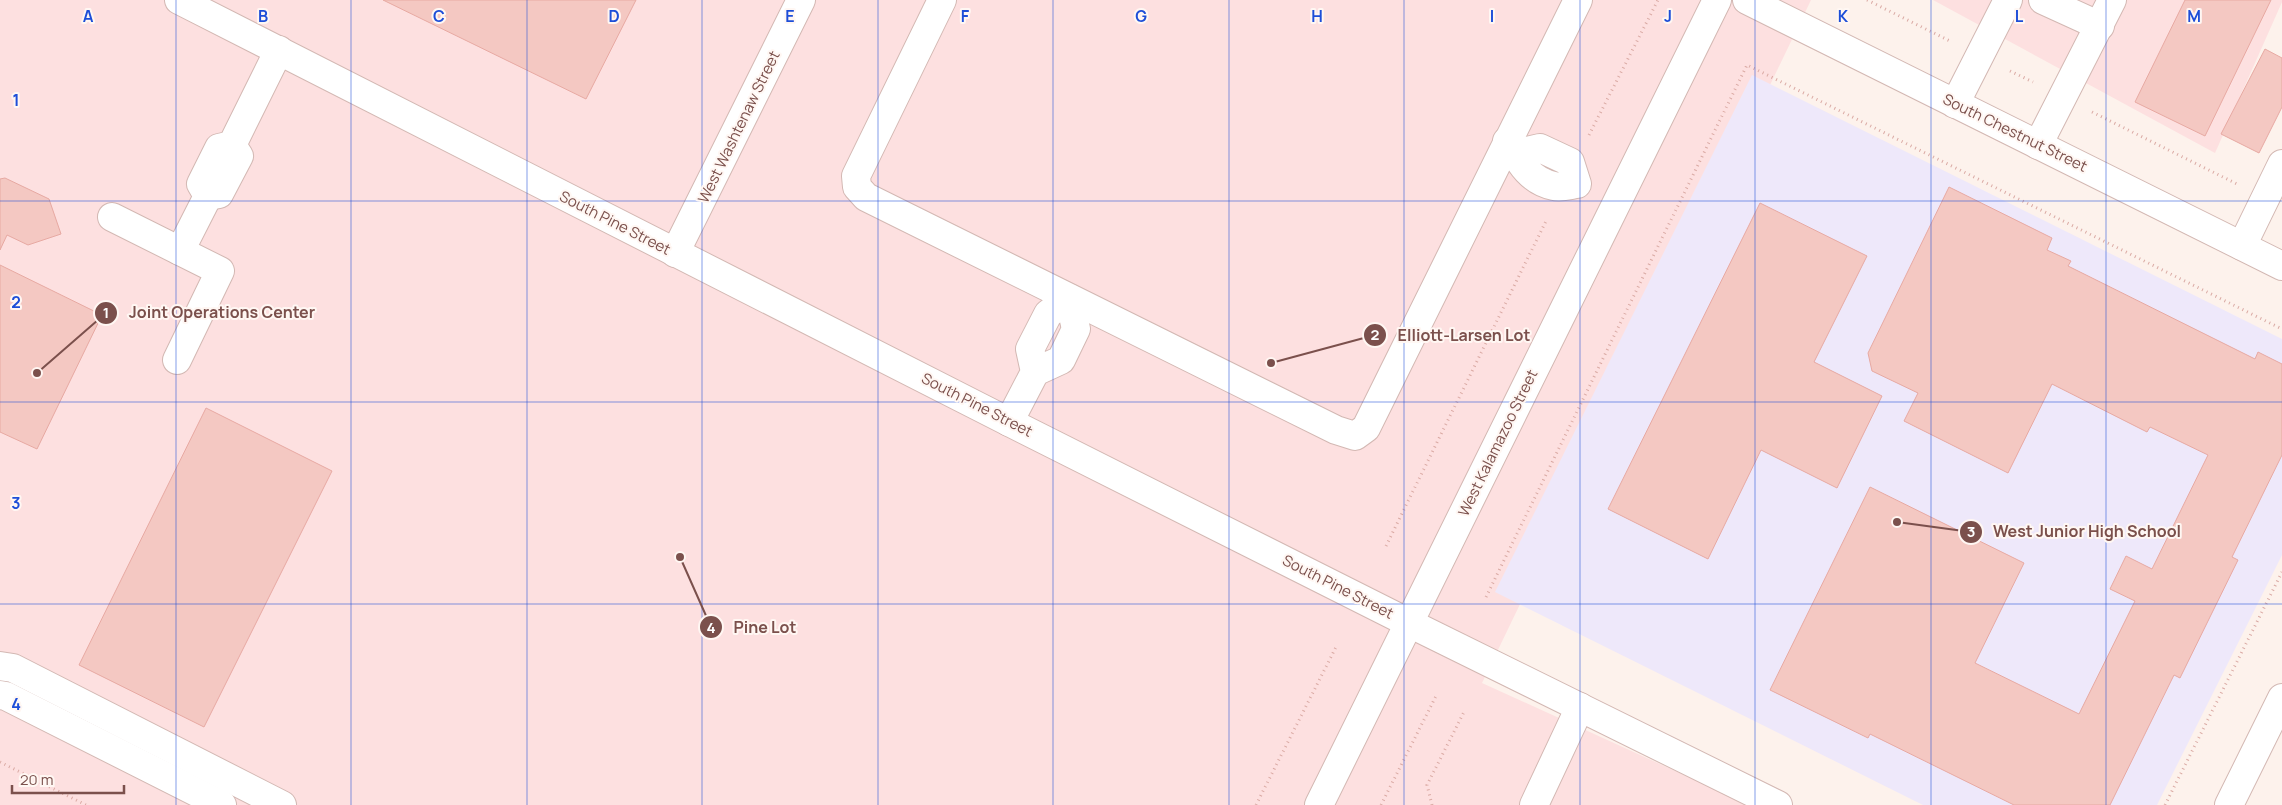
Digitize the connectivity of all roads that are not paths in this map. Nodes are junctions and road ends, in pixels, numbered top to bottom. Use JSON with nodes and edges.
{"nodes":[{"id":1,"x":178,"y":0,"type":"edge"},
{"id":2,"x":801,"y":0,"type":"edge"},
{"id":3,"x":942,"y":0,"type":"edge"},
{"id":4,"x":1578,"y":0,"type":"edge"},
{"id":5,"x":1717,"y":0,"type":"edge"},
{"id":6,"x":1747,"y":0,"type":"edge"},
{"id":7,"x":2008,"y":0,"type":"edge"},
{"id":8,"x":2043,"y":0,"type":"edge"},
{"id":9,"x":2112,"y":0,"type":"edge"},
{"id":10,"x":2100,"y":26,"type":"junction"},
{"id":11,"x":279,"y":50,"type":"junction"},
{"id":12,"x":1955,"y":104,"type":"junction"},
{"id":13,"x":2038,"y":145,"type":"junction"},
{"id":14,"x":1511,"y":148,"type":"junction"},
{"id":15,"x":2282,"y":164,"type":"edge"},
{"id":16,"x":1616,"y":204,"type":"junction"},
{"id":17,"x":112,"y":217,"type":"dead end"},
{"id":18,"x":2242,"y":246,"type":"junction"},
{"id":19,"x":180,"y":251,"type":"junction"},
{"id":20,"x":675,"y":253,"type":"junction"},
{"id":21,"x":2282,"y":266,"type":"edge"},
{"id":22,"x":1069,"y":298,"type":"junction"},
{"id":23,"x":177,"y":360,"type":"dead end"},
{"id":24,"x":1009,"y":422,"type":"junction"},
{"id":25,"x":1409,"y":623,"type":"junction"},
{"id":26,"x":0,"y":666,"type":"edge"},
{"id":27,"x":0,"y":696,"type":"edge"},
{"id":28,"x":2282,"y":698,"type":"edge"},
{"id":29,"x":1580,"y":707,"type":"junction"},
{"id":30,"x":222,"y":805,"type":"edge"},
{"id":31,"x":282,"y":805,"type":"edge"},
{"id":32,"x":1319,"y":805,"type":"edge"},
{"id":33,"x":1534,"y":805,"type":"edge"},
{"id":34,"x":1778,"y":805,"type":"edge"},
{"id":35,"x":2229,"y":805,"type":"edge"}],
"edges":[{"from":1,"to":11,"type":"street","name":"South Pine Street"},
{"from":2,"to":20,"type":"street","name":"West Washtenaw Street"},
{"from":3,"to":22,"type":"street"},
{"from":4,"to":14,"type":"street"},
{"from":5,"to":16,"type":"street","name":"West Kalamazoo Street"},
{"from":6,"to":12,"type":"street","name":"South Chestnut Street"},
{"from":7,"to":12,"type":"street"},
{"from":8,"to":10,"type":"street"},
{"from":9,"to":10,"type":"street"},
{"from":10,"to":13,"type":"street"},
{"from":11,"to":19,"type":"street"},
{"from":11,"to":20,"type":"street","name":"South Pine Street"},
{"from":12,"to":13,"type":"street","name":"South Chestnut Street"},
{"from":13,"to":18,"type":"street","name":"South Chestnut Street"},
{"from":14,"to":16,"type":"street"},
{"from":14,"to":22,"type":"street"},
{"from":15,"to":18,"type":"street"},
{"from":16,"to":25,"type":"street","name":"West Kalamazoo Street"},
{"from":17,"to":19,"type":"street"},
{"from":18,"to":21,"type":"street","name":"South Chestnut Street"},
{"from":19,"to":23,"type":"street"},
{"from":20,"to":24,"type":"street","name":"South Pine Street"},
{"from":22,"to":24,"type":"street"},
{"from":24,"to":25,"type":"street","name":"South Pine Street"},
{"from":25,"to":29,"type":"street","name":"South Pine Street"},
{"from":25,"to":32,"type":"street","name":"West Kalamazoo Street"},
{"from":26,"to":31,"type":"street"},
{"from":27,"to":30,"type":"street"},
{"from":28,"to":35,"type":"street"},
{"from":29,"to":33,"type":"street"},
{"from":29,"to":34,"type":"street","name":"South Pine Street"}]}
